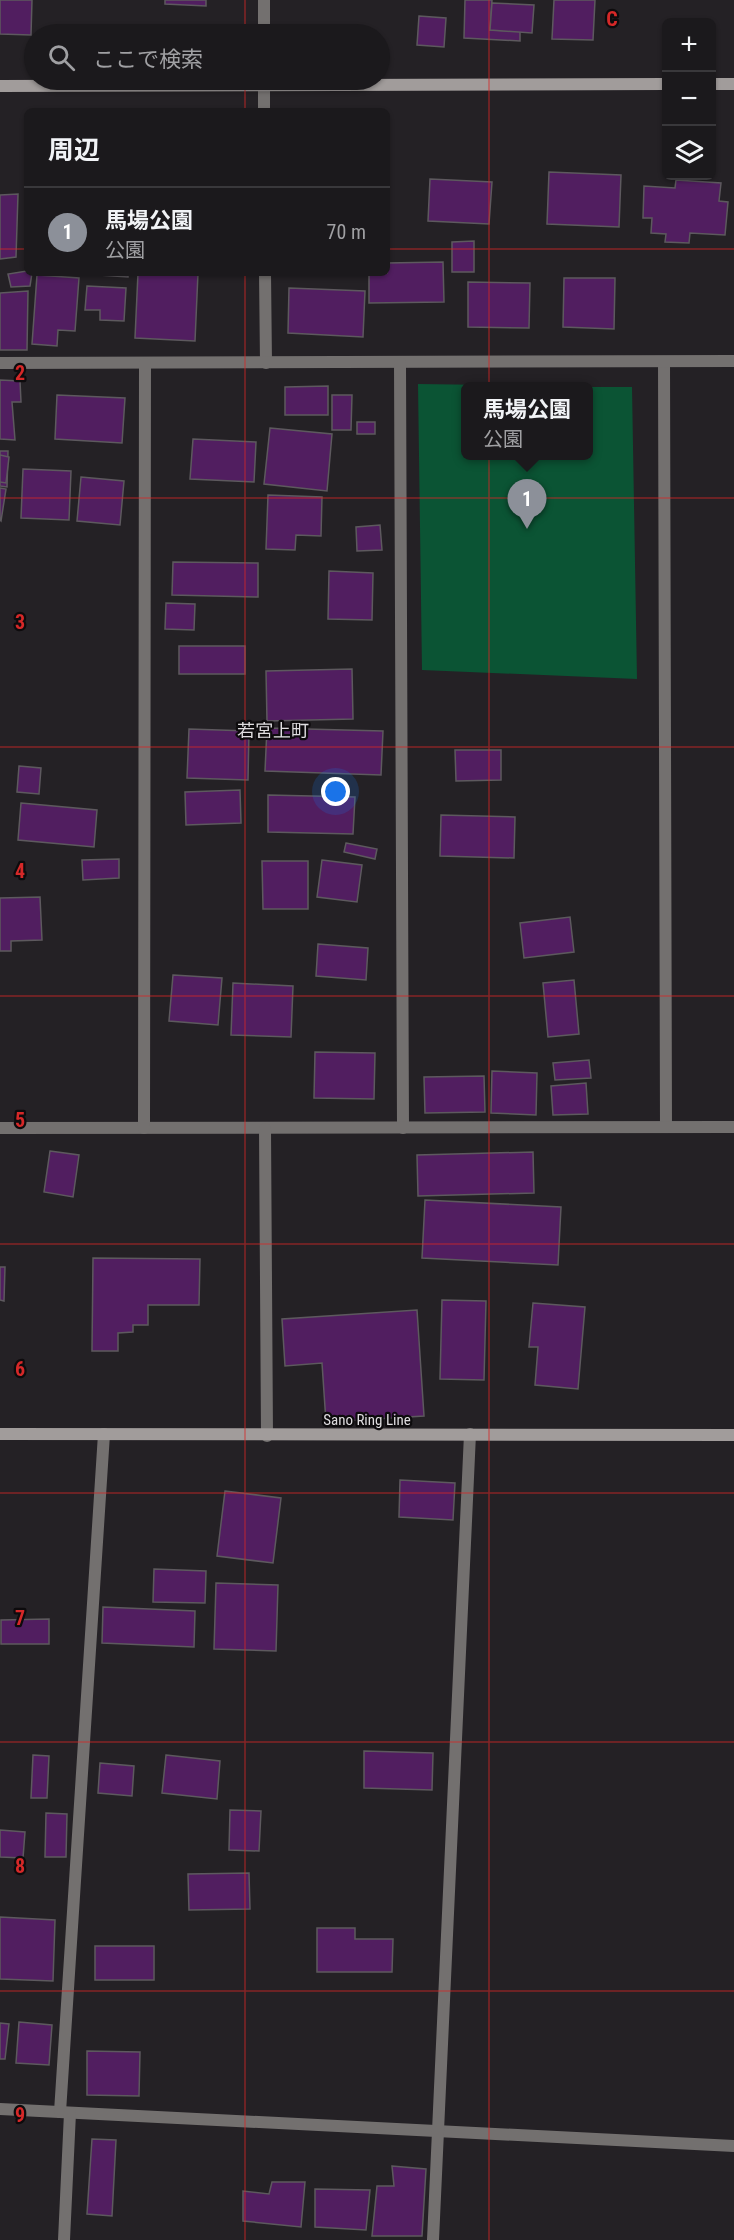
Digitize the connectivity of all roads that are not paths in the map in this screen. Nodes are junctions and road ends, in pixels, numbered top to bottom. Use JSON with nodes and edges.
{"nodes":[{"id":1,"x":264,"y":0,"type":"edge"},
{"id":2,"x":264,"y":24,"type":"edge"},
{"id":3,"x":390,"y":83,"type":"edge"},
{"id":4,"x":662,"y":84,"type":"edge"},
{"id":5,"x":716,"y":84,"type":"edge"},
{"id":6,"x":734,"y":84,"type":"edge"},
{"id":7,"x":0,"y":86,"type":"edge"},
{"id":8,"x":24,"y":86,"type":"edge"},
{"id":9,"x":264,"y":90,"type":"edge"},
{"id":10,"x":264,"y":108,"type":"edge"},
{"id":11,"x":266,"y":276,"type":"edge"},
{"id":12,"x":734,"y":361,"type":"edge"},
{"id":13,"x":664,"y":362,"type":"junction"},
{"id":14,"x":0,"y":363,"type":"edge"},
{"id":15,"x":266,"y":363,"type":"junction"},
{"id":16,"x":400,"y":363,"type":"junction"},
{"id":17,"x":145,"y":364,"type":"junction"},
{"id":18,"x":666,"y":1127,"type":"junction"},
{"id":19,"x":734,"y":1127,"type":"edge"},
{"id":20,"x":0,"y":1128,"type":"edge"},
{"id":21,"x":144,"y":1128,"type":"junction"},
{"id":22,"x":402,"y":1128,"type":"junction"},
{"id":23,"x":265,"y":1129,"type":"junction"},
{"id":24,"x":0,"y":1434,"type":"edge"},
{"id":25,"x":104,"y":1434,"type":"junction"},
{"id":26,"x":470,"y":1434,"type":"junction"},
{"id":27,"x":734,"y":1435,"type":"edge"},
{"id":28,"x":267,"y":1436,"type":"junction"},
{"id":29,"x":0,"y":2109,"type":"edge"},
{"id":30,"x":65,"y":2112,"type":"junction"},
{"id":31,"x":438,"y":2130,"type":"junction"},
{"id":32,"x":734,"y":2146,"type":"edge"},
{"id":33,"x":64,"y":2240,"type":"edge"},
{"id":34,"x":433,"y":2240,"type":"edge"}],
"edges":[{"from":1,"to":2,"type":"street"},
{"from":3,"to":4,"type":"main road"},
{"from":5,"to":6,"type":"main road"},
{"from":7,"to":8,"type":"main road"},
{"from":9,"to":10,"type":"street"},
{"from":11,"to":15,"type":"street"},
{"from":12,"to":13,"type":"street"},
{"from":13,"to":16,"type":"street"},
{"from":13,"to":18,"type":"street"},
{"from":14,"to":17,"type":"street"},
{"from":15,"to":16,"type":"street"},
{"from":15,"to":17,"type":"street"},
{"from":16,"to":22,"type":"street"},
{"from":17,"to":21,"type":"street"},
{"from":18,"to":19,"type":"street"},
{"from":18,"to":22,"type":"street"},
{"from":20,"to":21,"type":"street"},
{"from":21,"to":23,"type":"street"},
{"from":22,"to":23,"type":"street"},
{"from":23,"to":28,"type":"street"},
{"from":24,"to":25,"type":"main road","name":"Sano Ring Line"},
{"from":25,"to":28,"type":"main road","name":"Sano Ring Line"},
{"from":25,"to":30,"type":"street"},
{"from":26,"to":27,"type":"main road","name":"Sano Ring Line"},
{"from":26,"to":28,"type":"main road","name":"Sano Ring Line"},
{"from":26,"to":31,"type":"street"},
{"from":29,"to":30,"type":"street"},
{"from":30,"to":31,"type":"street"},
{"from":30,"to":33,"type":"street"},
{"from":31,"to":32,"type":"street"},
{"from":31,"to":34,"type":"street"}]}
